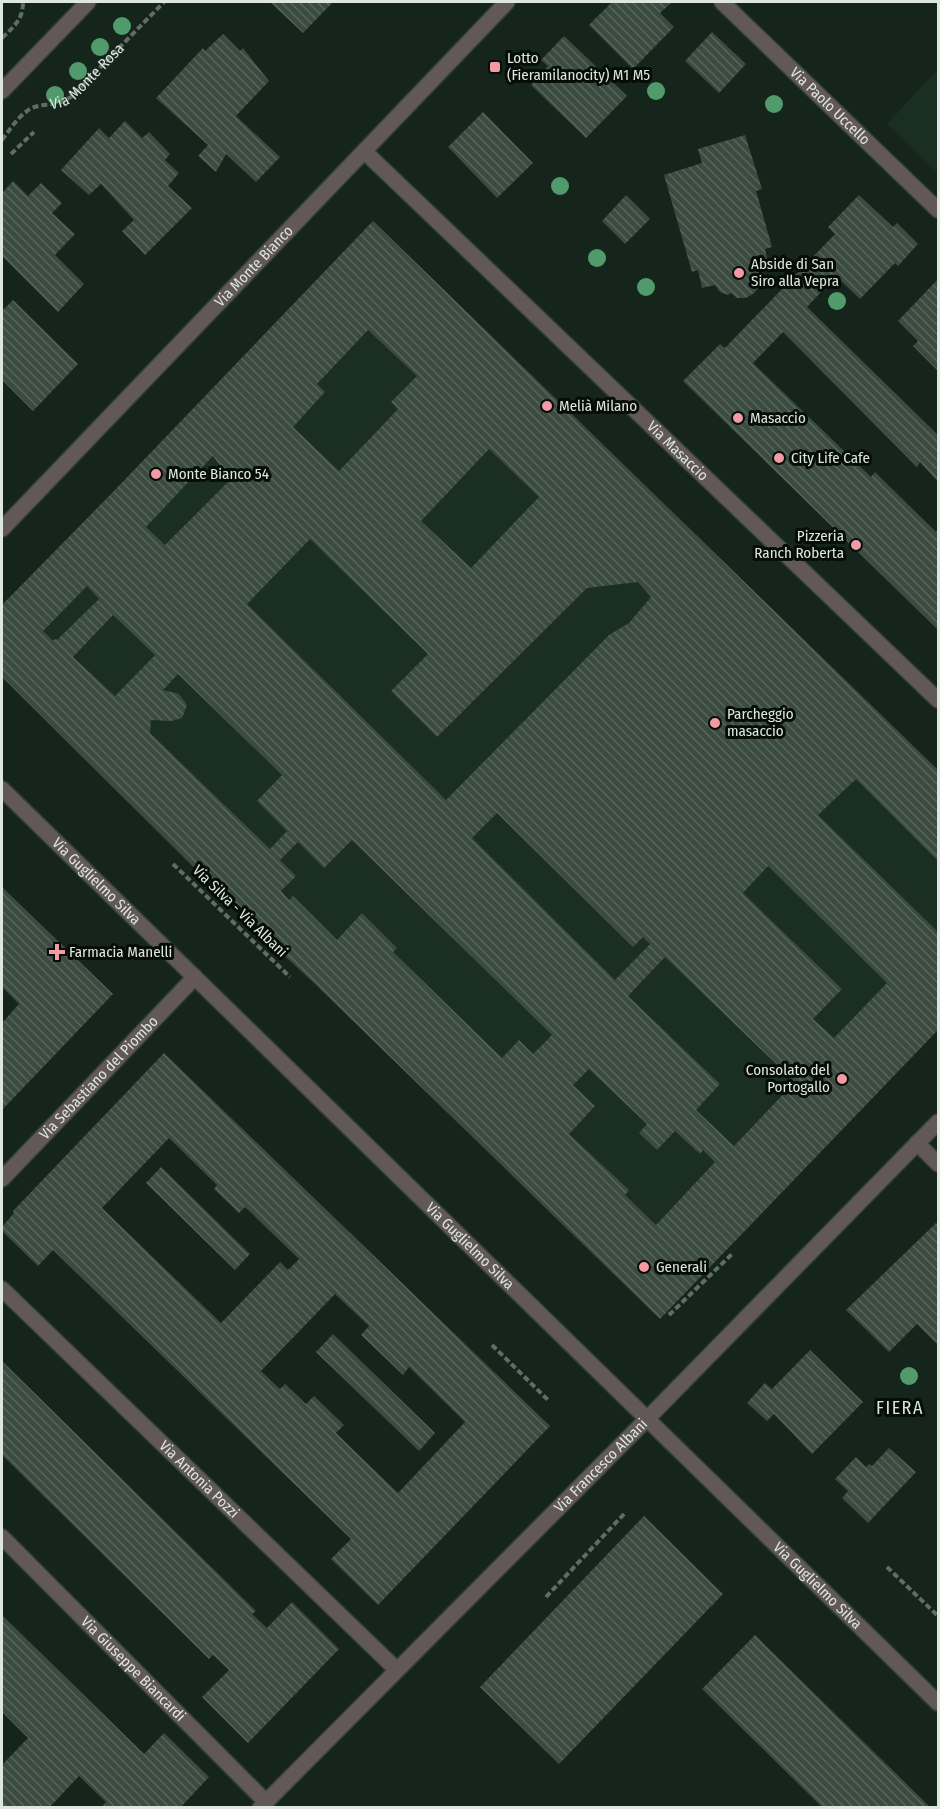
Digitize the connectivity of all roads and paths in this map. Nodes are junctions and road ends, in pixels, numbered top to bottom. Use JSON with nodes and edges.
{"nodes":[{"id":1,"x":23,"y":2,"type":"edge"},
{"id":2,"x":88,"y":2,"type":"edge"},
{"id":3,"x":164,"y":2,"type":"edge"},
{"id":4,"x":507,"y":2,"type":"edge"},
{"id":5,"x":722,"y":2,"type":"edge"},
{"id":6,"x":2,"y":38,"type":"edge"},
{"id":7,"x":2,"y":91,"type":"edge"},
{"id":8,"x":34,"y":132,"type":"dead end"},
{"id":9,"x":2,"y":140,"type":"edge"},
{"id":10,"x":364,"y":151,"type":"junction"},
{"id":11,"x":11,"y":154,"type":"dead end"},
{"id":12,"x":939,"y":210,"type":"edge"},
{"id":13,"x":2,"y":529,"type":"edge"},
{"id":14,"x":939,"y":700,"type":"edge"},
{"id":15,"x":2,"y":789,"type":"edge"},
{"id":16,"x":173,"y":864,"type":"dead end"},
{"id":17,"x":290,"y":976,"type":"dead end"},
{"id":18,"x":195,"y":977,"type":"junction"},
{"id":19,"x":939,"y":1122,"type":"edge"},
{"id":20,"x":918,"y":1143,"type":"junction"},
{"id":21,"x":939,"y":1164,"type":"edge"},
{"id":22,"x":2,"y":1179,"type":"edge"},
{"id":23,"x":732,"y":1254,"type":"dead end"},
{"id":24,"x":2,"y":1289,"type":"edge"},
{"id":25,"x":669,"y":1315,"type":"dead end"},
{"id":26,"x":492,"y":1345,"type":"dead end"},
{"id":27,"x":548,"y":1400,"type":"dead end"},
{"id":28,"x":647,"y":1419,"type":"junction"},
{"id":29,"x":624,"y":1514,"type":"dead end"},
{"id":30,"x":2,"y":1537,"type":"edge"},
{"id":31,"x":887,"y":1567,"type":"dead end"},
{"id":32,"x":546,"y":1597,"type":"dead end"},
{"id":33,"x":939,"y":1616,"type":"edge"},
{"id":34,"x":397,"y":1670,"type":"junction"},
{"id":35,"x":939,"y":1703,"type":"edge"},
{"id":36,"x":263,"y":1804,"type":"edge"}],
"edges":[{"from":1,"to":6,"type":"path"},
{"from":2,"to":7,"type":"street"},
{"from":3,"to":9,"type":"path","name":"Via Monte Rosa"},
{"from":4,"to":10,"type":"street","name":"Via Monte Bianco"},
{"from":5,"to":12,"type":"street","name":"Via Paolo Uccello"},
{"from":8,"to":11,"type":"path"},
{"from":10,"to":13,"type":"street","name":"Via Monte Bianco"},
{"from":10,"to":14,"type":"street","name":"Via Masaccio"},
{"from":15,"to":18,"type":"street","name":"Via Guglielmo Silva"},
{"from":16,"to":17,"type":"path","name":"Via Silva - Via Albani"},
{"from":18,"to":22,"type":"street","name":"Via Sebastiano del Piombo"},
{"from":18,"to":28,"type":"street","name":"Via Guglielmo Silva"},
{"from":19,"to":20,"type":"street","name":"Via Francesco Albani"},
{"from":20,"to":21,"type":"street"},
{"from":20,"to":28,"type":"street","name":"Via Francesco Albani"},
{"from":23,"to":25,"type":"path"},
{"from":24,"to":34,"type":"street","name":"Via Antonia Pozzi"},
{"from":26,"to":27,"type":"path"},
{"from":28,"to":34,"type":"street","name":"Via Francesco Albani"},
{"from":28,"to":35,"type":"street","name":"Via Guglielmo Silva"},
{"from":29,"to":32,"type":"path"},
{"from":30,"to":36,"type":"street","name":"Via Giuseppe Biancardi"},
{"from":31,"to":33,"type":"path"},
{"from":34,"to":36,"type":"street","name":"Via Francesco Albani"}]}
